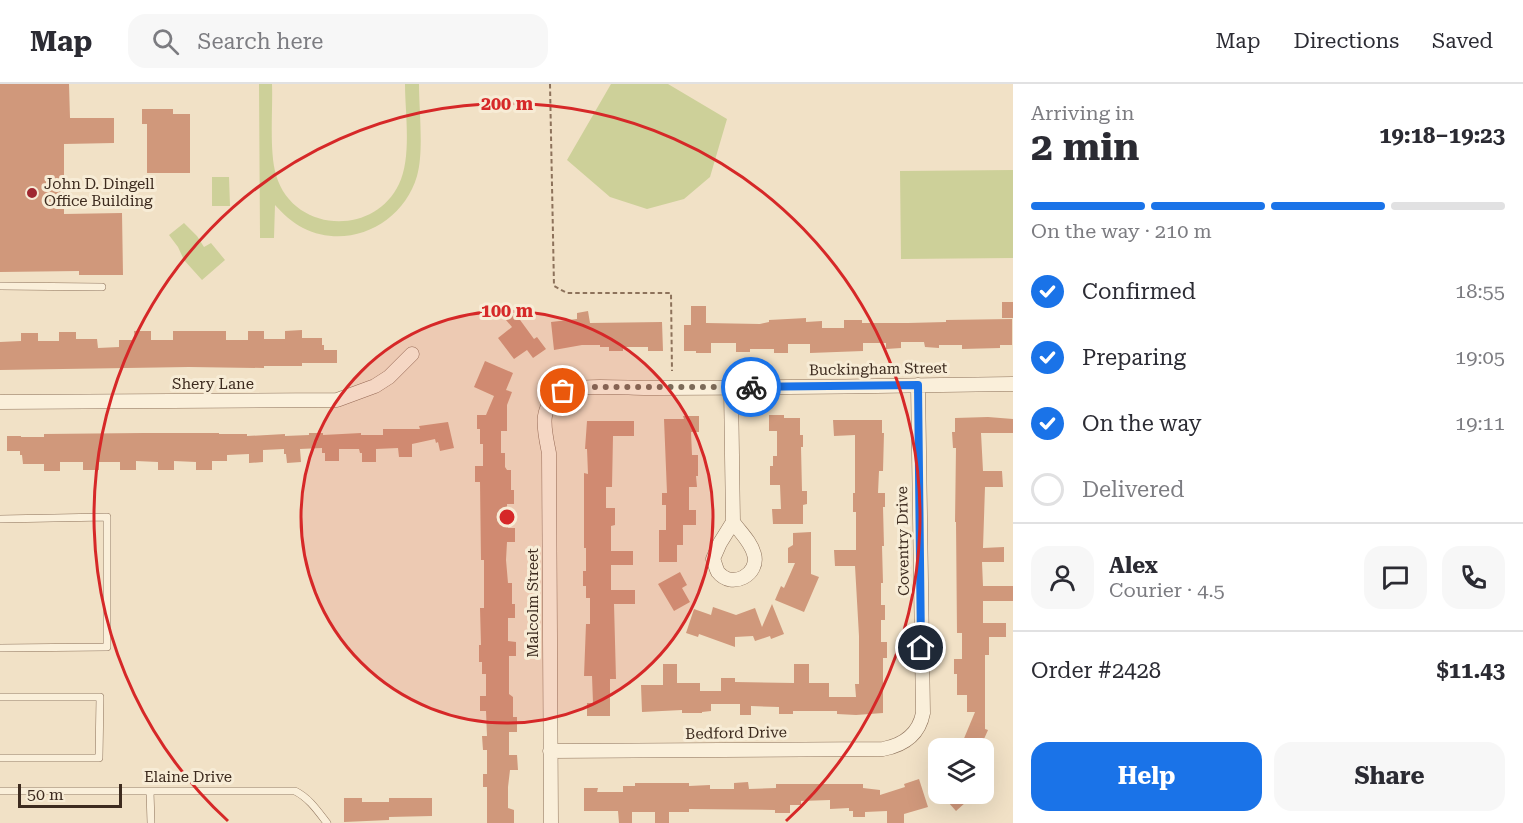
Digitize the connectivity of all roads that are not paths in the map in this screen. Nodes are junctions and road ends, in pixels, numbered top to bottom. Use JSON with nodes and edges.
{"nodes":[{"id":1,"x":0,"y":286,"type":"edge"},
{"id":2,"x":102,"y":287,"type":"dead end"},
{"id":3,"x":412,"y":354,"type":"dead end"},
{"id":4,"x":1013,"y":384,"type":"edge"},
{"id":5,"x":918,"y":385,"type":"junction"},
{"id":6,"x":731,"y":388,"type":"junction"},
{"id":7,"x":563,"y":391,"type":"joint"},
{"id":8,"x":0,"y":402,"type":"edge"},
{"id":9,"x":0,"y":519,"type":"edge"},
{"id":10,"x":733,"y":522,"type":"dead end"},
{"id":11,"x":0,"y":648,"type":"edge"},
{"id":12,"x":0,"y":697,"type":"edge"},
{"id":13,"x":916,"y":730,"type":"joint"},
{"id":14,"x":550,"y":751,"type":"junction"},
{"id":15,"x":0,"y":758,"type":"edge"},
{"id":16,"x":0,"y":790,"type":"edge"},
{"id":17,"x":150,"y":791,"type":"junction"},
{"id":18,"x":151,"y":823,"type":"edge"},
{"id":19,"x":327,"y":823,"type":"edge"},
{"id":20,"x":551,"y":823,"type":"edge"}],
"edges":[{"from":1,"to":2,"type":"lane"},
{"from":3,"to":8,"type":"street","name":"Shery Lane"},
{"from":4,"to":5,"type":"street","name":"Buckingham Street"},
{"from":5,"to":6,"type":"street","name":"Buckingham Street"},
{"from":5,"to":13,"type":"street","name":"Coventry Drive"},
{"from":6,"to":7,"type":"street","name":"Buckingham Street"},
{"from":6,"to":10,"type":"street"},
{"from":7,"to":14,"type":"street","name":"Malcolm Street"},
{"from":9,"to":11,"type":"lane"},
{"from":12,"to":15,"type":"lane"},
{"from":13,"to":14,"type":"street","name":"Bedford Drive"},
{"from":14,"to":20,"type":"street","name":"Malcolm Street"},
{"from":16,"to":17,"type":"lane","name":"Elaine Drive"},
{"from":17,"to":18,"type":"lane"},
{"from":17,"to":19,"type":"lane","name":"Elaine Drive"}]}
